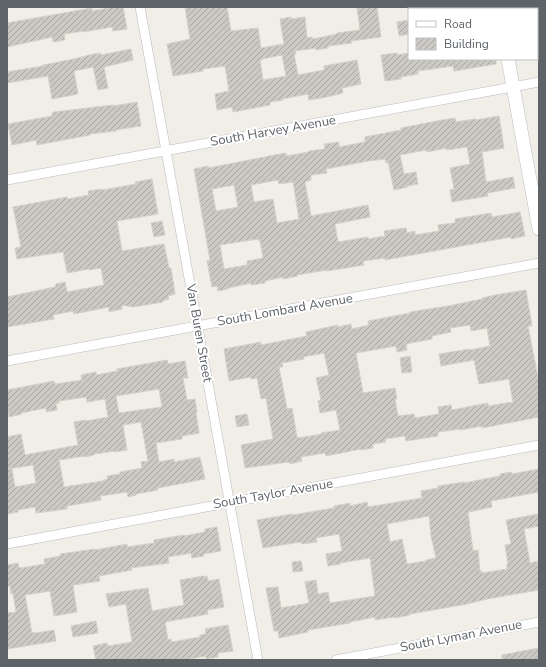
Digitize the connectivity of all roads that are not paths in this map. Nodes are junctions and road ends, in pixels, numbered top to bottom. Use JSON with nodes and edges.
{"nodes":[{"id":1,"x":140,"y":7,"type":"edge"},
{"id":2,"x":508,"y":60,"type":"edge"},
{"id":3,"x":539,"y":82,"type":"edge"},
{"id":4,"x":514,"y":87,"type":"junction"},
{"id":5,"x":166,"y":151,"type":"junction"},
{"id":6,"x":7,"y":180,"type":"edge"},
{"id":7,"x":539,"y":228,"type":"edge"},
{"id":8,"x":539,"y":263,"type":"edge"},
{"id":9,"x":197,"y":326,"type":"junction"},
{"id":10,"x":7,"y":361,"type":"edge"},
{"id":11,"x":539,"y":446,"type":"edge"},
{"id":12,"x":229,"y":502,"type":"junction"},
{"id":13,"x":7,"y":544,"type":"edge"},
{"id":14,"x":539,"y":622,"type":"edge"},
{"id":15,"x":258,"y":660,"type":"edge"},
{"id":16,"x":336,"y":660,"type":"edge"}],
"edges":[{"from":1,"to":5,"type":"street","name":"Van Buren Street"},
{"from":2,"to":4,"type":"street"},
{"from":3,"to":4,"type":"street","name":"South Harvey Avenue"},
{"from":4,"to":5,"type":"street","name":"South Harvey Avenue"},
{"from":4,"to":7,"type":"street"},
{"from":5,"to":6,"type":"street","name":"South Harvey Avenue"},
{"from":5,"to":9,"type":"street","name":"Van Buren Street"},
{"from":8,"to":9,"type":"street","name":"South Lombard Avenue"},
{"from":9,"to":10,"type":"street","name":"South Lombard Avenue"},
{"from":9,"to":12,"type":"street","name":"Van Buren Street"},
{"from":11,"to":12,"type":"street","name":"South Taylor Avenue"},
{"from":12,"to":13,"type":"street","name":"South Taylor Avenue"},
{"from":12,"to":15,"type":"street","name":"Van Buren Street"},
{"from":14,"to":16,"type":"street","name":"South Lyman Avenue"}]}
